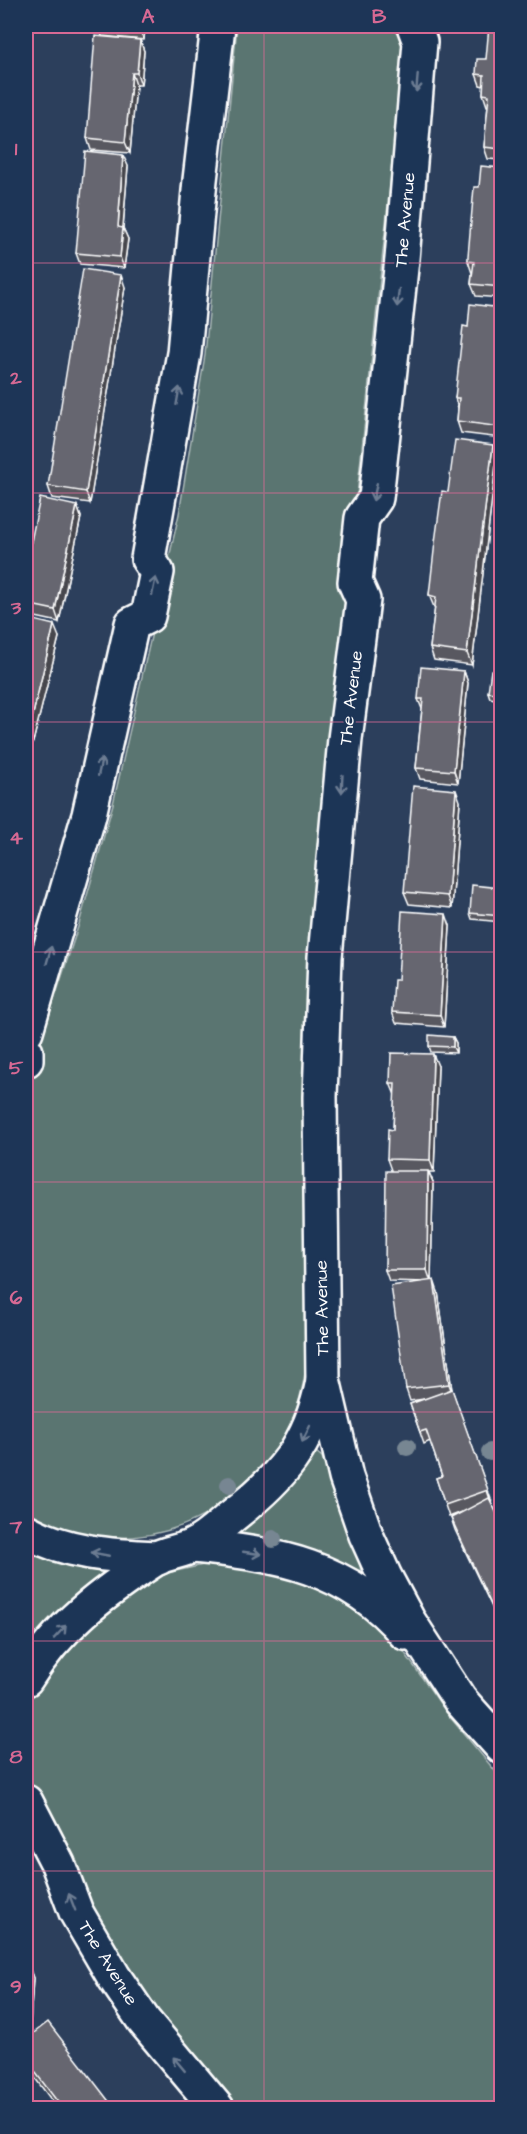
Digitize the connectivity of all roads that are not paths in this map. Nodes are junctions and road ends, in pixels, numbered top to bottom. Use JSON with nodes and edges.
{"nodes":[{"id":1,"x":218,"y":26,"type":"edge"},
{"id":2,"x":414,"y":26,"type":"edge"},
{"id":3,"x":26,"y":1031,"type":"edge"},
{"id":4,"x":26,"y":1052,"type":"edge"},
{"id":5,"x":26,"y":1060,"type":"edge"},
{"id":6,"x":323,"y":1379,"type":"junction"},
{"id":7,"x":26,"y":1531,"type":"edge"},
{"id":8,"x":194,"y":1545,"type":"junction"},
{"id":9,"x":158,"y":1558,"type":"junction"},
{"id":10,"x":26,"y":1679,"type":"edge"},
{"id":11,"x":460,"y":1700,"type":"junction"},
{"id":12,"x":501,"y":1747,"type":"edge"},
{"id":13,"x":26,"y":1802,"type":"edge"},
{"id":14,"x":217,"y":2109,"type":"edge"}],
"edges":[{"from":3,"to":1,"type":"street","one_way":true},
{"from":2,"to":6,"type":"street","name":"The Avenue","one_way":true},
{"from":4,"to":5,"type":"street"},
{"from":6,"to":8,"type":"street","name":"The Avenue","one_way":true},
{"from":6,"to":11,"type":"street","name":"The Avenue"},
{"from":9,"to":7,"type":"street","name":"The Avenue","one_way":true},
{"from":8,"to":9,"type":"street","name":"The Avenue"},
{"from":8,"to":11,"type":"street","name":"The Avenue","one_way":true},
{"from":10,"to":9,"type":"street","name":"The Avenue","one_way":true},
{"from":11,"to":12,"type":"street","name":"The Avenue"},
{"from":14,"to":13,"type":"street","name":"The Avenue","one_way":true}]}
